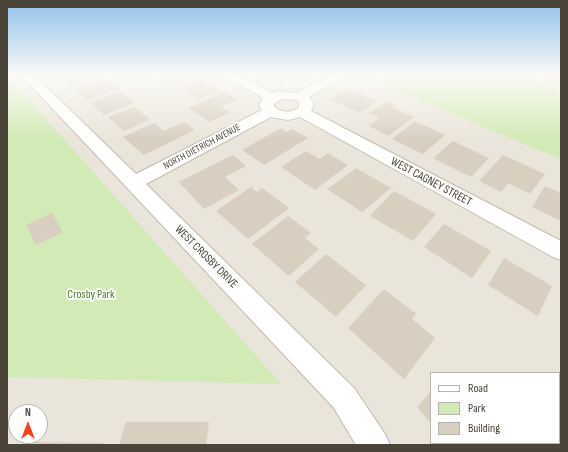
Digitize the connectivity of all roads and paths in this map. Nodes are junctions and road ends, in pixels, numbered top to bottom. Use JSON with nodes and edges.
{"nodes":[{"id":1,"x":49,"y":97,"type":"edge"},
{"id":2,"x":260,"y":97,"type":"edge"},
{"id":3,"x":281,"y":97,"type":"edge"},
{"id":4,"x":290,"y":97,"type":"edge"},
{"id":5,"x":309,"y":97,"type":"edge"},
{"id":6,"x":300,"y":104,"type":"junction"},
{"id":7,"x":271,"y":105,"type":"junction"},
{"id":8,"x":133,"y":183,"type":"junction"},
{"id":9,"x":561,"y":251,"type":"edge"},
{"id":10,"x":374,"y":445,"type":"edge"}],
"edges":[{"from":1,"to":8,"type":"street","name":"WEST CROSBY DRIVE"},
{"from":2,"to":7,"type":"street"},
{"from":3,"to":7,"type":"street","name":"NORTH DIETRICH AVENUE"},
{"from":4,"to":6,"type":"street","name":"NORTH DIETRICH AVENUE"},
{"from":5,"to":6,"type":"street"},
{"from":6,"to":7,"type":"street"},
{"from":6,"to":9,"type":"street","name":"WEST CAGNEY STREET"},
{"from":7,"to":8,"type":"street","name":"NORTH DIETRICH AVENUE"},
{"from":8,"to":10,"type":"street","name":"WEST CROSBY DRIVE"}]}
